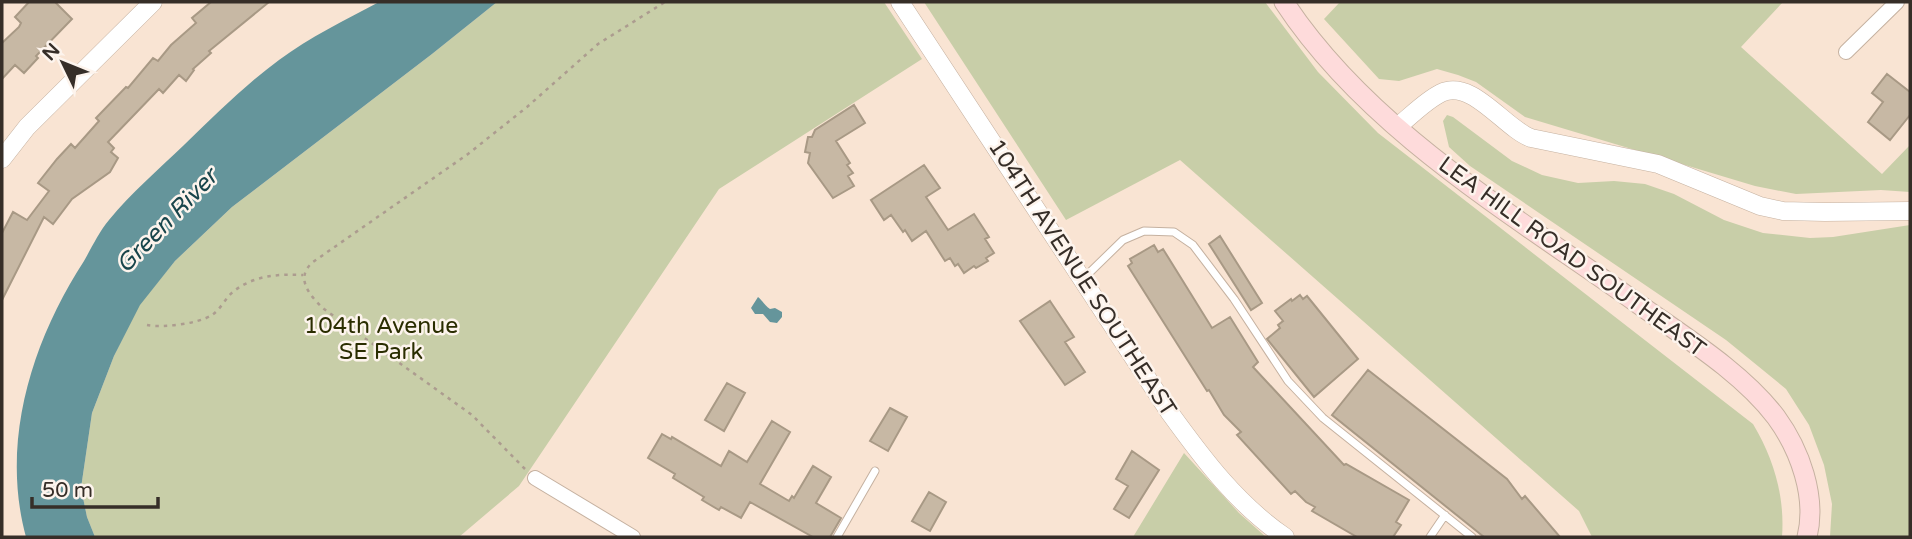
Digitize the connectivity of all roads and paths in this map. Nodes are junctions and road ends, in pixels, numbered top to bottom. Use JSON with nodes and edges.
{"nodes":[{"id":1,"x":153,"y":2,"type":"edge"},
{"id":2,"x":665,"y":2,"type":"edge"},
{"id":3,"x":900,"y":2,"type":"edge"},
{"id":4,"x":1284,"y":2,"type":"edge"},
{"id":5,"x":1897,"y":2,"type":"edge"},
{"id":6,"x":1846,"y":52,"type":"dead end"},
{"id":7,"x":1397,"y":127,"type":"junction"},
{"id":8,"x":2,"y":159,"type":"edge"},
{"id":9,"x":1910,"y":211,"type":"edge"},
{"id":10,"x":303,"y":275,"type":"junction"},
{"id":11,"x":1082,"y":280,"type":"junction"},
{"id":12,"x":147,"y":325,"type":"dead end"},
{"id":13,"x":875,"y":471,"type":"dead end"},
{"id":14,"x":536,"y":478,"type":"joint"},
{"id":15,"x":1445,"y":515,"type":"junction"},
{"id":16,"x":633,"y":537,"type":"edge"},
{"id":17,"x":837,"y":537,"type":"edge"},
{"id":18,"x":1285,"y":537,"type":"edge"},
{"id":19,"x":1430,"y":537,"type":"edge"},
{"id":20,"x":1472,"y":537,"type":"edge"},
{"id":21,"x":1807,"y":537,"type":"edge"}],
"edges":[{"from":1,"to":8,"type":"street"},
{"from":2,"to":10,"type":"path"},
{"from":3,"to":11,"type":"street","name":"104TH AVENUE SOUTHEAST"},
{"from":4,"to":7,"type":"main road","name":"LEA HILL ROAD SOUTHEAST"},
{"from":5,"to":6,"type":"street"},
{"from":7,"to":9,"type":"street"},
{"from":7,"to":21,"type":"main road","name":"LEA HILL ROAD SOUTHEAST"},
{"from":10,"to":12,"type":"path"},
{"from":10,"to":14,"type":"path"},
{"from":11,"to":15,"type":"lane"},
{"from":11,"to":18,"type":"street","name":"104TH AVENUE SOUTHEAST"},
{"from":13,"to":17,"type":"lane"},
{"from":14,"to":16,"type":"street"},
{"from":15,"to":19,"type":"lane"},
{"from":15,"to":20,"type":"lane"}]}
